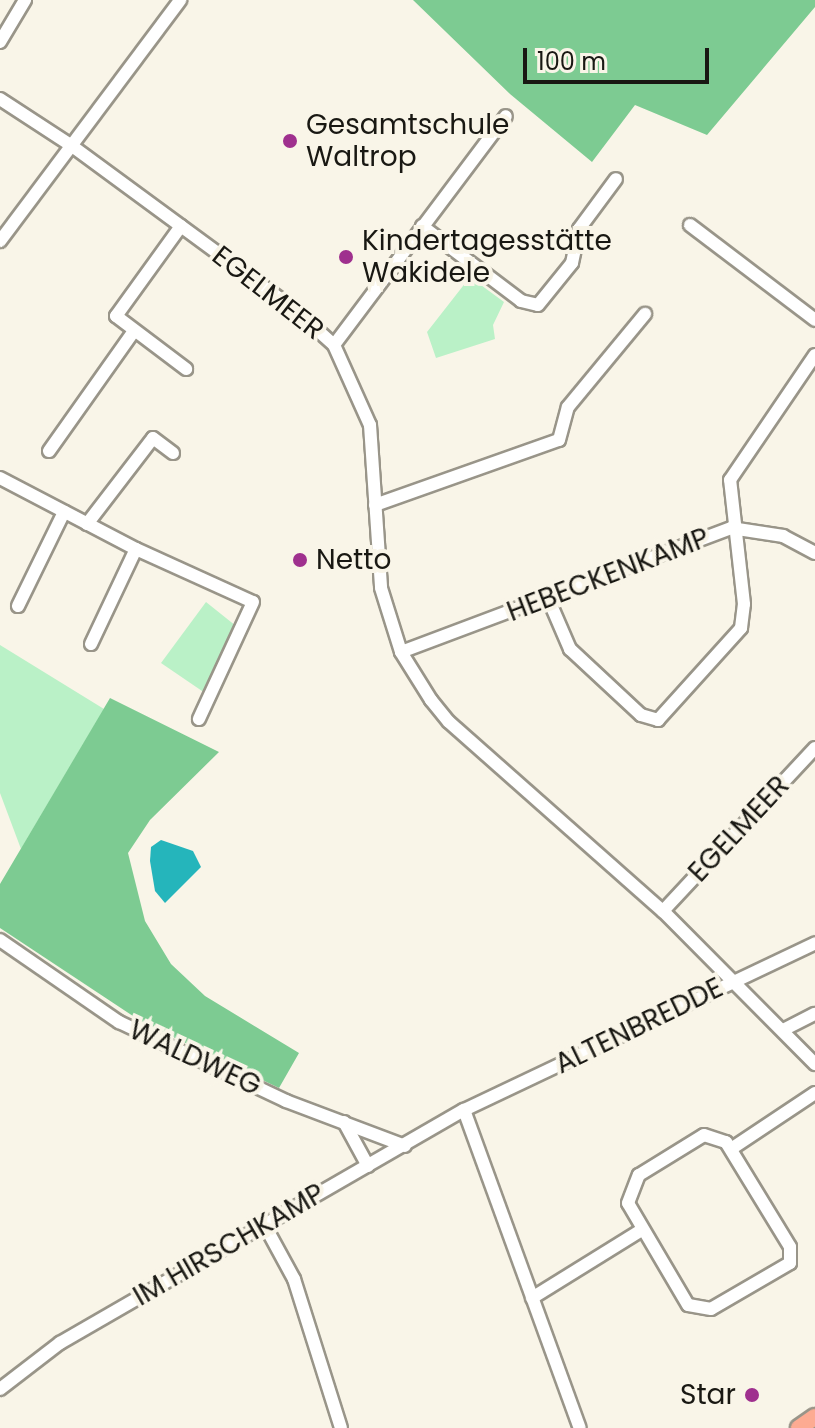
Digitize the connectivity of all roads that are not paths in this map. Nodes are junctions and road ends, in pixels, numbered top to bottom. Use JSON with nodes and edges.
{"nodes":[{"id":1,"x":25,"y":0,"type":"edge"},
{"id":2,"x":180,"y":0,"type":"edge"},
{"id":3,"x":0,"y":42,"type":"edge"},
{"id":4,"x":0,"y":99,"type":"edge"},
{"id":5,"x":506,"y":116,"type":"dead end"},
{"id":6,"x":72,"y":146,"type":"junction"},
{"id":7,"x":616,"y":179,"type":"dead end"},
{"id":8,"x":690,"y":225,"type":"dead end"},
{"id":9,"x":181,"y":226,"type":"junction"},
{"id":10,"x":422,"y":226,"type":"junction"},
{"id":11,"x":0,"y":241,"type":"edge"},
{"id":12,"x":645,"y":314,"type":"dead end"},
{"id":13,"x":815,"y":320,"type":"edge"},
{"id":14,"x":134,"y":331,"type":"junction"},
{"id":15,"x":334,"y":345,"type":"junction"},
{"id":16,"x":815,"y":355,"type":"edge"},
{"id":17,"x":186,"y":369,"type":"dead end"},
{"id":18,"x":49,"y":451,"type":"dead end"},
{"id":19,"x":173,"y":453,"type":"dead end"},
{"id":20,"x":0,"y":478,"type":"edge"},
{"id":21,"x":375,"y":505,"type":"junction"},
{"id":22,"x":64,"y":512,"type":"junction"},
{"id":23,"x":87,"y":524,"type":"junction"},
{"id":24,"x":731,"y":528,"type":"junction"},
{"id":25,"x":136,"y":549,"type":"junction"},
{"id":26,"x":815,"y":553,"type":"edge"},
{"id":27,"x":548,"y":598,"type":"junction"},
{"id":28,"x":18,"y":606,"type":"dead end"},
{"id":29,"x":91,"y":644,"type":"dead end"},
{"id":30,"x":401,"y":652,"type":"junction"},
{"id":31,"x":199,"y":719,"type":"dead end"},
{"id":32,"x":815,"y":748,"type":"edge"},
{"id":33,"x":663,"y":911,"type":"junction"},
{"id":34,"x":0,"y":940,"type":"edge"},
{"id":35,"x":815,"y":943,"type":"edge"},
{"id":36,"x":735,"y":980,"type":"junction"},
{"id":37,"x":815,"y":1014,"type":"edge"},
{"id":38,"x":783,"y":1030,"type":"junction"},
{"id":39,"x":815,"y":1064,"type":"edge"},
{"id":40,"x":815,"y":1093,"type":"edge"},
{"id":41,"x":464,"y":1110,"type":"junction"},
{"id":42,"x":344,"y":1122,"type":"junction"},
{"id":43,"x":405,"y":1146,"type":"junction"},
{"id":44,"x":731,"y":1149,"type":"junction"},
{"id":45,"x":368,"y":1166,"type":"junction"},
{"id":46,"x":264,"y":1224,"type":"junction"},
{"id":47,"x":640,"y":1231,"type":"junction"},
{"id":48,"x":532,"y":1298,"type":"junction"},
{"id":49,"x":0,"y":1389,"type":"edge"},
{"id":50,"x":815,"y":1417,"type":"edge"},
{"id":51,"x":341,"y":1428,"type":"edge"},
{"id":52,"x":580,"y":1428,"type":"edge"},
{"id":53,"x":799,"y":1428,"type":"edge"}],
"edges":[{"from":1,"to":3,"type":"street"},
{"from":2,"to":6,"type":"street"},
{"from":4,"to":6,"type":"street","name":"EGELMEER"},
{"from":5,"to":10,"type":"street"},
{"from":6,"to":9,"type":"street","name":"EGELMEER"},
{"from":6,"to":11,"type":"street"},
{"from":7,"to":10,"type":"street"},
{"from":8,"to":13,"type":"street"},
{"from":9,"to":14,"type":"street"},
{"from":9,"to":15,"type":"street","name":"EGELMEER"},
{"from":10,"to":15,"type":"street"},
{"from":12,"to":21,"type":"street"},
{"from":14,"to":17,"type":"street"},
{"from":14,"to":18,"type":"street"},
{"from":15,"to":21,"type":"street","name":"EGELMEER"},
{"from":16,"to":24,"type":"street"},
{"from":19,"to":23,"type":"street"},
{"from":20,"to":22,"type":"street"},
{"from":21,"to":30,"type":"street","name":"EGELMEER"},
{"from":22,"to":23,"type":"street"},
{"from":22,"to":28,"type":"street"},
{"from":23,"to":25,"type":"street"},
{"from":24,"to":26,"type":"street","name":"HEBECKENKAMP"},
{"from":24,"to":27,"type":"street","name":"HEBECKENKAMP"},
{"from":24,"to":27,"type":"street"},
{"from":25,"to":29,"type":"street"},
{"from":25,"to":31,"type":"street"},
{"from":27,"to":30,"type":"street","name":"HEBECKENKAMP"},
{"from":30,"to":33,"type":"street","name":"EGELMEER"},
{"from":32,"to":33,"type":"street","name":"EGELMEER"},
{"from":33,"to":36,"type":"street","name":"EGELMEER"},
{"from":34,"to":42,"type":"street","name":"WALDWEG"},
{"from":35,"to":36,"type":"street","name":"ALTENBREDDE"},
{"from":36,"to":38,"type":"street","name":"EGELMEER"},
{"from":36,"to":41,"type":"street","name":"ALTENBREDDE"},
{"from":37,"to":38,"type":"street"},
{"from":38,"to":39,"type":"street","name":"EGELMEER"},
{"from":40,"to":44,"type":"street"},
{"from":41,"to":43,"type":"street","name":"IM HIRSCHKAMP"},
{"from":41,"to":48,"type":"street"},
{"from":42,"to":43,"type":"street","name":"WALDWEG"},
{"from":42,"to":45,"type":"street"},
{"from":43,"to":45,"type":"street","name":"IM HIRSCHKAMP"},
{"from":44,"to":47,"type":"street"},
{"from":44,"to":47,"type":"street"},
{"from":45,"to":46,"type":"street","name":"IM HIRSCHKAMP"},
{"from":46,"to":49,"type":"street","name":"IM HIRSCHKAMP"},
{"from":46,"to":51,"type":"street"},
{"from":47,"to":48,"type":"street"},
{"from":48,"to":52,"type":"street"},
{"from":50,"to":53,"type":"main road"}]}
